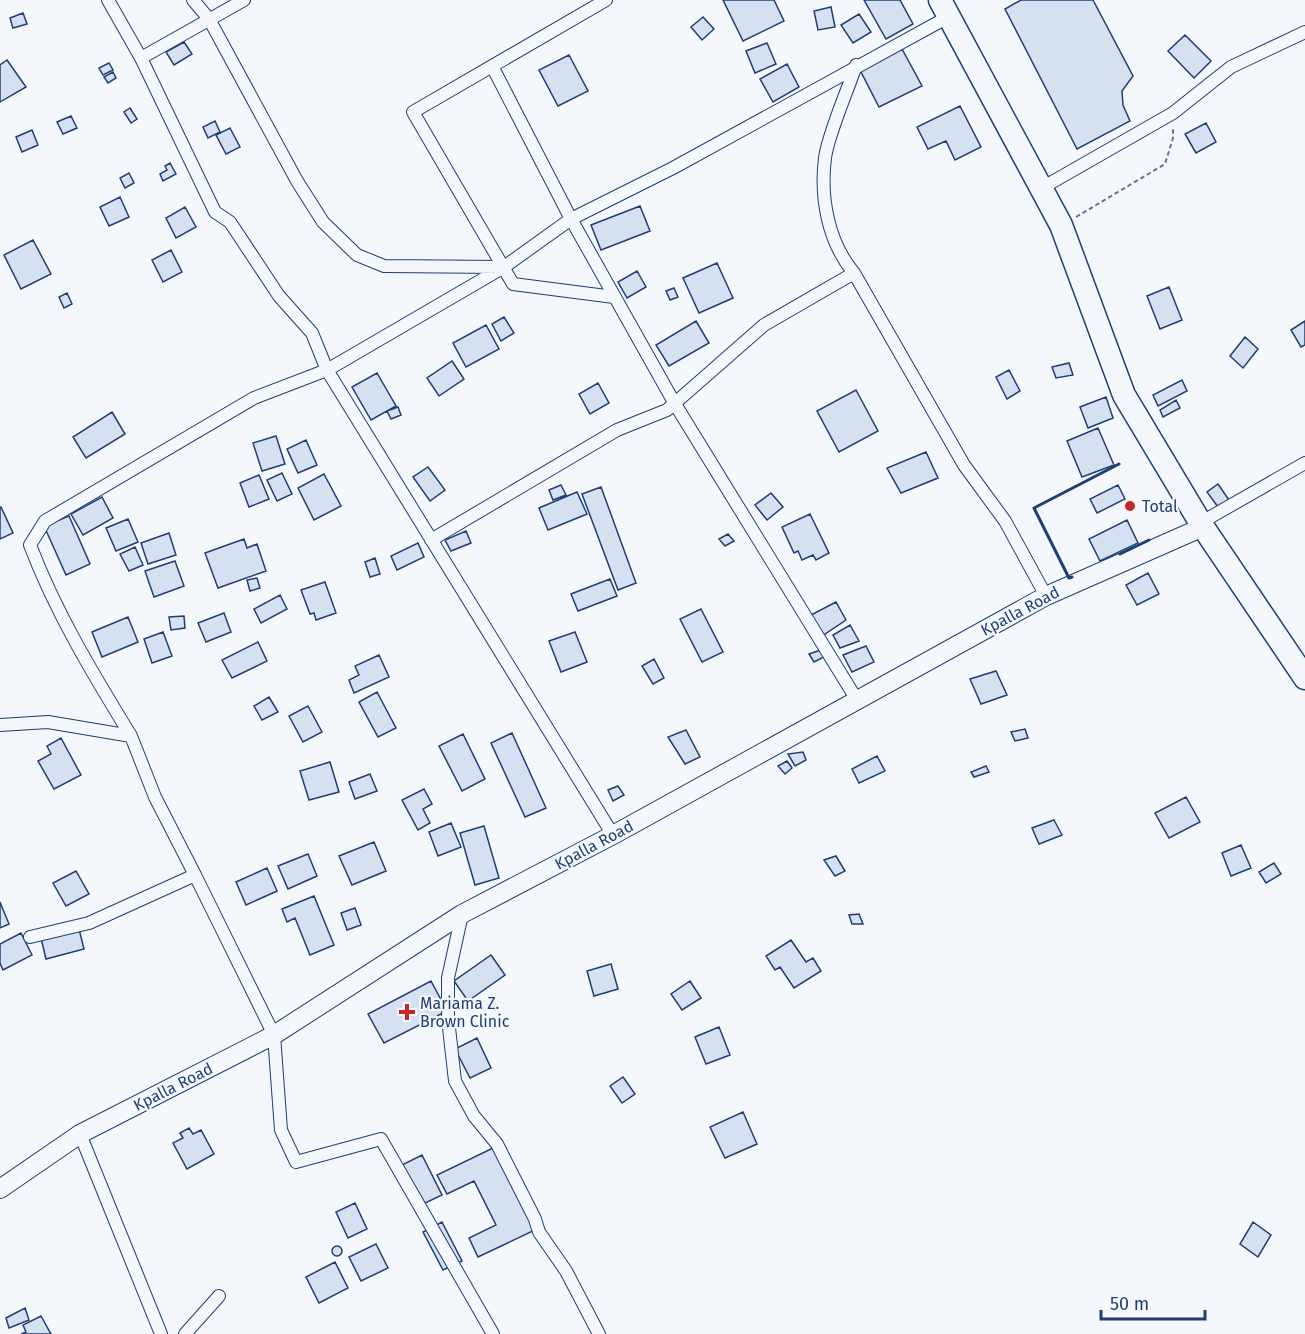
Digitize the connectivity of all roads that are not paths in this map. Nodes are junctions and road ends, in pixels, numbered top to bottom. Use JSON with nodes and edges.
{"nodes":[{"id":1,"x":108,"y":0,"type":"edge"},
{"id":2,"x":193,"y":0,"type":"edge"},
{"id":3,"x":244,"y":0,"type":"edge"},
{"id":4,"x":606,"y":0,"type":"edge"},
{"id":5,"x":944,"y":9,"type":"edge"},
{"id":6,"x":209,"y":19,"type":"junction"},
{"id":7,"x":1305,"y":32,"type":"edge"},
{"id":8,"x":141,"y":57,"type":"junction"},
{"id":9,"x":856,"y":65,"type":"junction"},
{"id":10,"x":492,"y":66,"type":"junction"},
{"id":11,"x":1040,"y":189,"type":"junction"},
{"id":12,"x":571,"y":219,"type":"junction"},
{"id":13,"x":504,"y":267,"type":"junction"},
{"id":14,"x":854,"y":273,"type":"junction"},
{"id":15,"x":614,"y":297,"type":"junction"},
{"id":16,"x":327,"y":370,"type":"junction"},
{"id":17,"x":675,"y":404,"type":"junction"},
{"id":18,"x":1305,"y":463,"type":"edge"},
{"id":19,"x":1201,"y":525,"type":"junction"},
{"id":20,"x":431,"y":540,"type":"junction"},
{"id":21,"x":1046,"y":596,"type":"junction"},
{"id":22,"x":1305,"y":678,"type":"edge"},
{"id":23,"x":857,"y":700,"type":"junction"},
{"id":24,"x":0,"y":725,"type":"edge"},
{"id":25,"x":131,"y":736,"type":"junction"},
{"id":26,"x":613,"y":835,"type":"junction"},
{"id":27,"x":195,"y":875,"type":"junction"},
{"id":28,"x":462,"y":914,"type":"junction"},
{"id":29,"x":30,"y":937,"type":"dead end"},
{"id":30,"x":274,"y":1035,"type":"junction"},
{"id":31,"x":80,"y":1134,"type":"junction"},
{"id":32,"x":0,"y":1189,"type":"edge"},
{"id":33,"x":219,"y":1296,"type":"dead end"},
{"id":34,"x":161,"y":1334,"type":"edge"},
{"id":35,"x":185,"y":1334,"type":"edge"},
{"id":36,"x":493,"y":1334,"type":"edge"},
{"id":37,"x":599,"y":1334,"type":"edge"}],
"edges":[{"from":1,"to":8,"type":"street"},
{"from":2,"to":6,"type":"street"},
{"from":3,"to":6,"type":"street"},
{"from":4,"to":10,"type":"street"},
{"from":5,"to":9,"type":"street"},
{"from":5,"to":11,"type":"highway"},
{"from":6,"to":8,"type":"street"},
{"from":6,"to":13,"type":"street"},
{"from":7,"to":11,"type":"street"},
{"from":8,"to":16,"type":"street"},
{"from":9,"to":12,"type":"street"},
{"from":9,"to":14,"type":"street"},
{"from":10,"to":12,"type":"street"},
{"from":10,"to":13,"type":"street"},
{"from":11,"to":19,"type":"highway"},
{"from":12,"to":13,"type":"street"},
{"from":12,"to":15,"type":"street"},
{"from":13,"to":15,"type":"street"},
{"from":13,"to":16,"type":"street"},
{"from":14,"to":17,"type":"street"},
{"from":14,"to":21,"type":"street"},
{"from":15,"to":17,"type":"street"},
{"from":16,"to":20,"type":"street"},
{"from":16,"to":25,"type":"street"},
{"from":17,"to":20,"type":"street"},
{"from":17,"to":23,"type":"street"},
{"from":18,"to":19,"type":"street"},
{"from":19,"to":21,"type":"street","name":"Kpalla Road"},
{"from":19,"to":22,"type":"highway"},
{"from":20,"to":26,"type":"street"},
{"from":21,"to":23,"type":"street","name":"Kpalla Road"},
{"from":23,"to":26,"type":"street","name":"Kpalla Road"},
{"from":24,"to":25,"type":"street"},
{"from":25,"to":27,"type":"street"},
{"from":26,"to":28,"type":"street","name":"Kpalla Road"},
{"from":27,"to":29,"type":"street"},
{"from":27,"to":30,"type":"street"},
{"from":28,"to":30,"type":"street","name":"Kpalla Road"},
{"from":28,"to":37,"type":"street"},
{"from":30,"to":31,"type":"street","name":"Kpalla Road"},
{"from":30,"to":36,"type":"street"},
{"from":31,"to":32,"type":"street","name":"Kpalla Road"},
{"from":31,"to":34,"type":"street"},
{"from":33,"to":35,"type":"street"}]}
